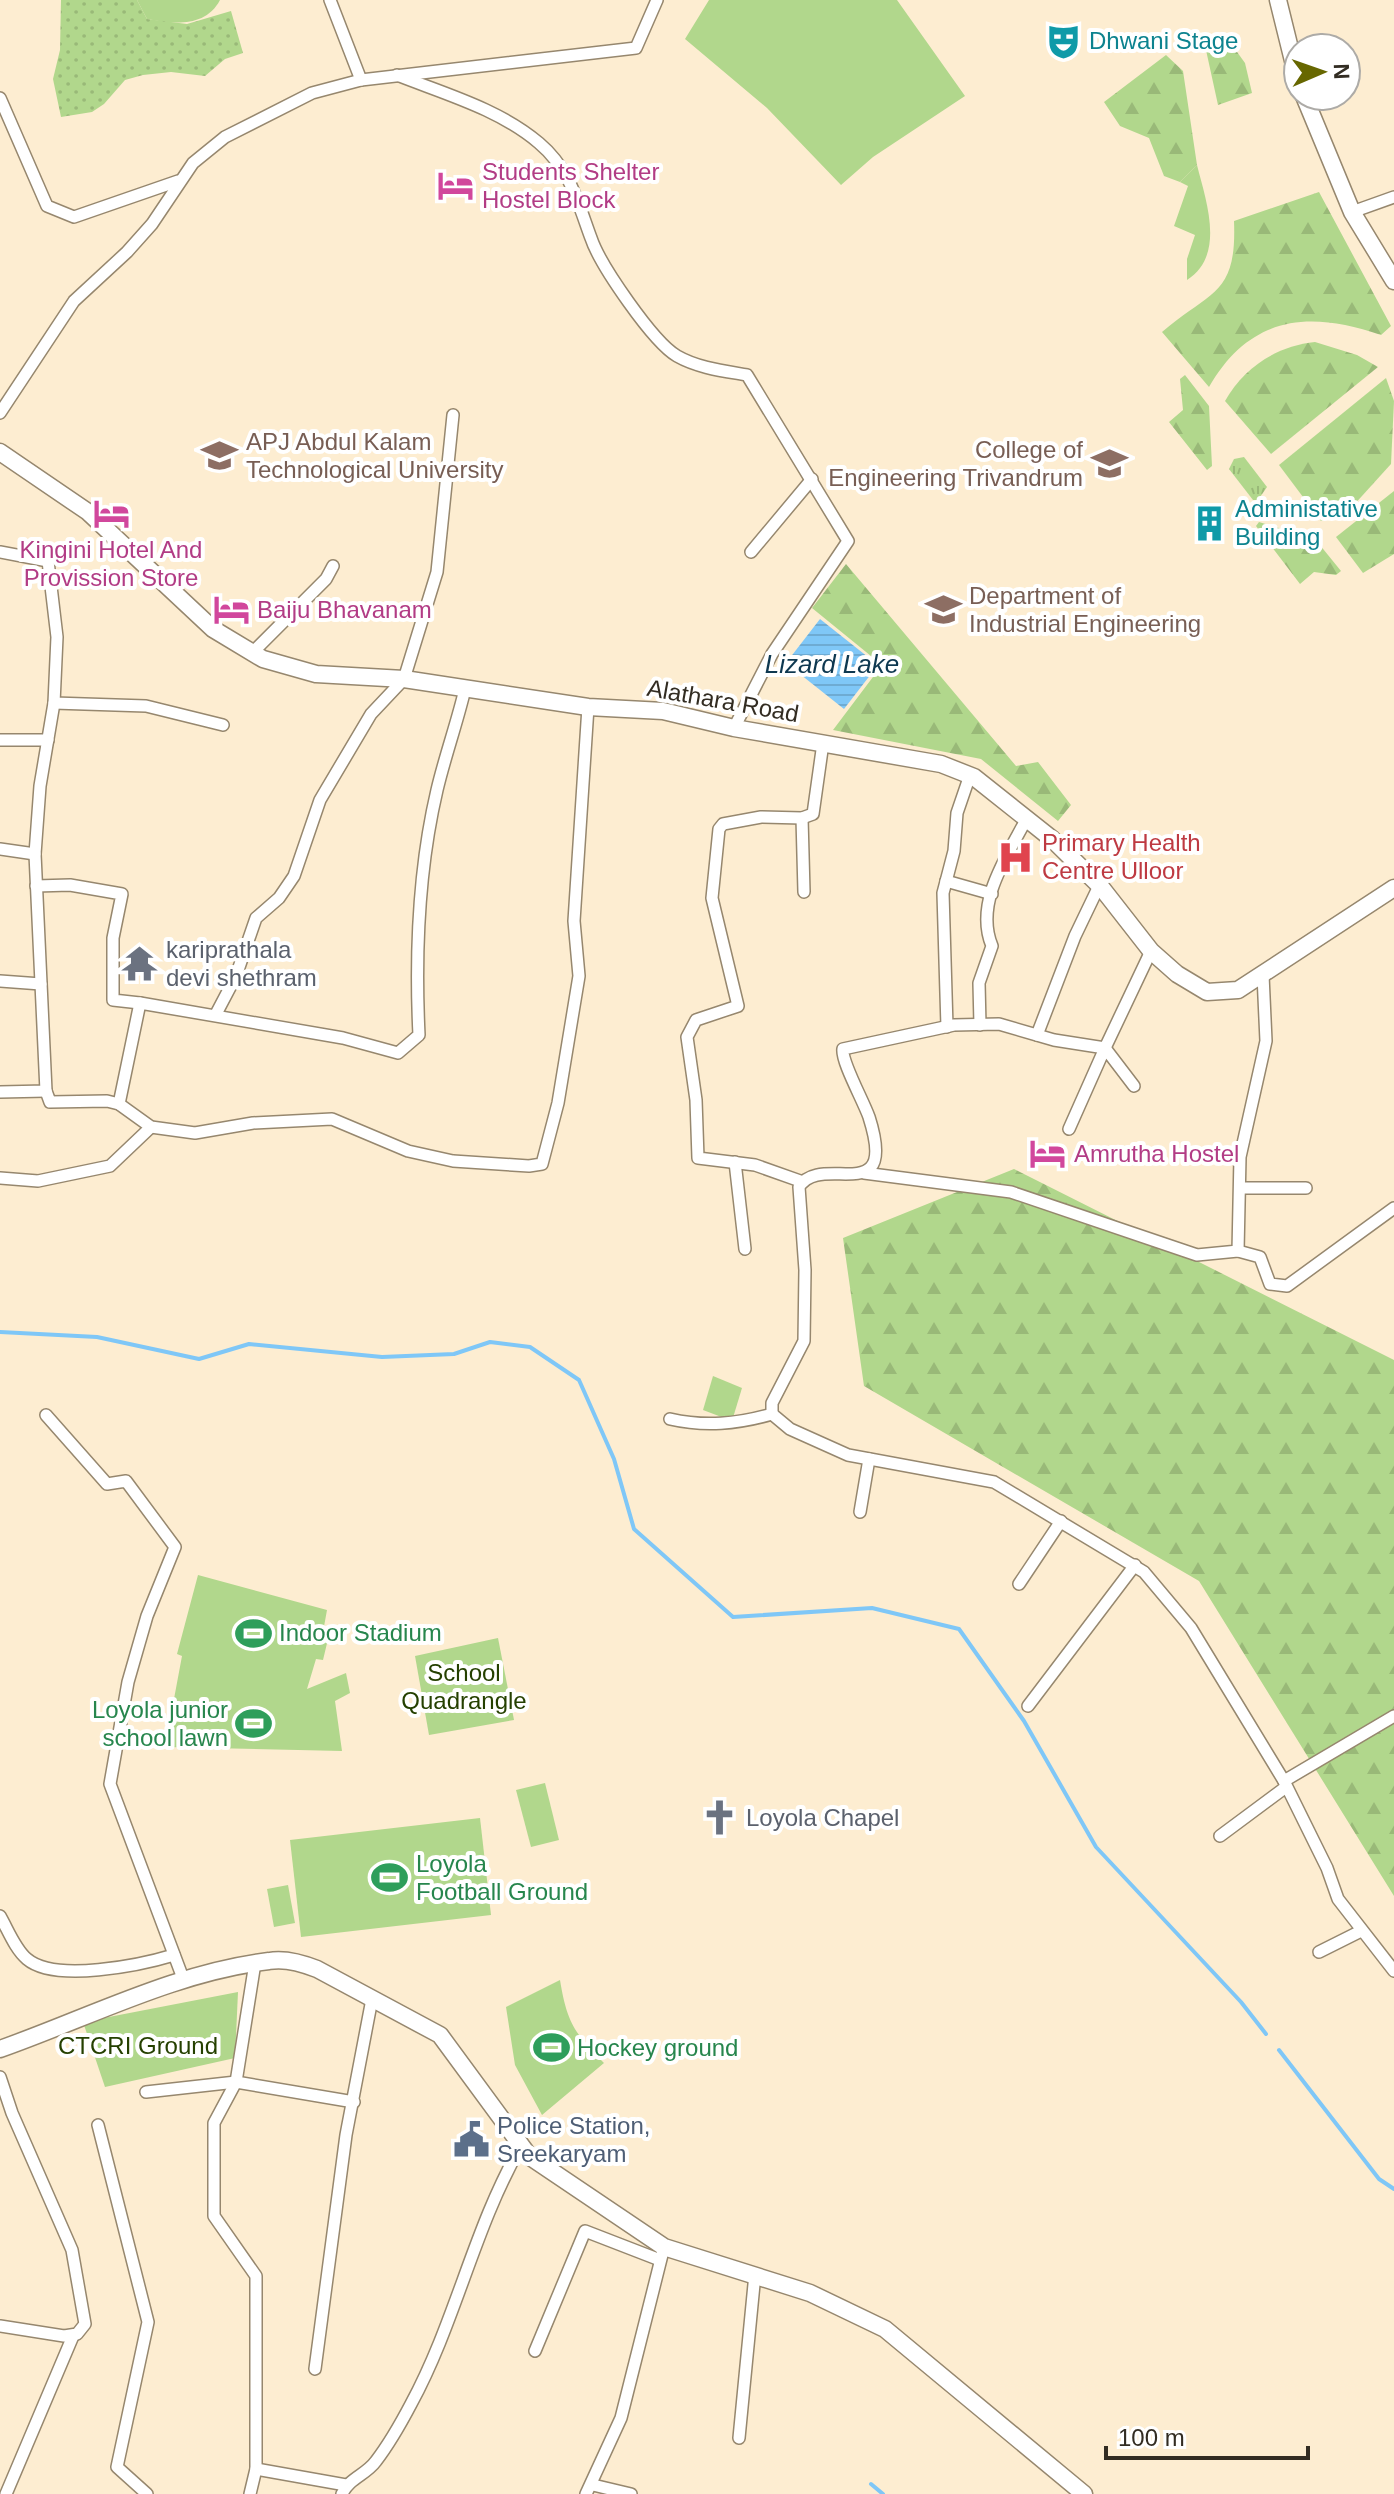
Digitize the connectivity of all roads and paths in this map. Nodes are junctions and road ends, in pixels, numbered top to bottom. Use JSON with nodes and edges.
{"nodes":[{"id":1,"x":330,"y":0,"type":"edge"},
{"id":2,"x":657,"y":0,"type":"edge"},
{"id":3,"x":1278,"y":0,"type":"edge"},
{"id":4,"x":1286,"y":32,"type":"edge"},
{"id":5,"x":397,"y":75,"type":"junction"},
{"id":6,"x":361,"y":80,"type":"junction"},
{"id":7,"x":0,"y":98,"type":"edge"},
{"id":8,"x":1311,"y":112,"type":"edge"},
{"id":9,"x":179,"y":181,"type":"junction"},
{"id":10,"x":1394,"y":197,"type":"edge"},
{"id":11,"x":1352,"y":212,"type":"junction"},
{"id":12,"x":1394,"y":281,"type":"edge"},
{"id":13,"x":0,"y":413,"type":"edge"},
{"id":14,"x":453,"y":415,"type":"dead end"},
{"id":15,"x":0,"y":452,"type":"edge"},
{"id":16,"x":812,"y":479,"type":"junction"},
{"id":17,"x":0,"y":552,"type":"edge"},
{"id":18,"x":751,"y":552,"type":"dead end"},
{"id":19,"x":333,"y":566,"type":"dead end"},
{"id":20,"x":253,"y":652,"type":"junction"},
{"id":21,"x":404,"y":679,"type":"junction"},
{"id":22,"x":465,"y":689,"type":"junction"},
{"id":23,"x":54,"y":703,"type":"junction"},
{"id":24,"x":588,"y":707,"type":"junction"},
{"id":25,"x":223,"y":725,"type":"dead end"},
{"id":26,"x":734,"y":728,"type":"junction"},
{"id":27,"x":0,"y":740,"type":"edge"},
{"id":28,"x":48,"y":740,"type":"junction"},
{"id":29,"x":823,"y":743,"type":"junction"},
{"id":30,"x":970,"y":775,"type":"junction"},
{"id":31,"x":802,"y":818,"type":"junction"},
{"id":32,"x":1027,"y":818,"type":"junction"},
{"id":33,"x":0,"y":849,"type":"edge"},
{"id":34,"x":35,"y":854,"type":"junction"},
{"id":35,"x":946,"y":881,"type":"junction"},
{"id":36,"x":36,"y":886,"type":"junction"},
{"id":37,"x":1099,"y":886,"type":"junction"},
{"id":38,"x":1394,"y":888,"type":"edge"},
{"id":39,"x":804,"y":892,"type":"dead end"},
{"id":40,"x":992,"y":894,"type":"junction"},
{"id":41,"x":1151,"y":951,"type":"junction"},
{"id":42,"x":1263,"y":975,"type":"junction"},
{"id":43,"x":0,"y":981,"type":"edge"},
{"id":44,"x":41,"y":984,"type":"junction"},
{"id":45,"x":140,"y":1003,"type":"junction"},
{"id":46,"x":216,"y":1014,"type":"junction"},
{"id":47,"x":980,"y":1025,"type":"junction"},
{"id":48,"x":947,"y":1027,"type":"junction"},
{"id":49,"x":1037,"y":1035,"type":"junction"},
{"id":50,"x":1105,"y":1048,"type":"junction"},
{"id":51,"x":1134,"y":1086,"type":"dead end"},
{"id":52,"x":46,"y":1091,"type":"junction"},
{"id":53,"x":0,"y":1092,"type":"edge"},
{"id":54,"x":119,"y":1104,"type":"junction"},
{"id":55,"x":151,"y":1127,"type":"junction"},
{"id":56,"x":1069,"y":1129,"type":"dead end"},
{"id":57,"x":735,"y":1162,"type":"junction"},
{"id":58,"x":864,"y":1173,"type":"junction"},
{"id":59,"x":0,"y":1178,"type":"edge"},
{"id":60,"x":803,"y":1182,"type":"junction"},
{"id":61,"x":1240,"y":1188,"type":"junction"},
{"id":62,"x":1306,"y":1188,"type":"dead end"},
{"id":63,"x":1394,"y":1208,"type":"edge"},
{"id":64,"x":745,"y":1249,"type":"dead end"},
{"id":65,"x":1238,"y":1251,"type":"junction"},
{"id":66,"x":772,"y":1414,"type":"junction"},
{"id":67,"x":46,"y":1415,"type":"dead end"},
{"id":68,"x":670,"y":1419,"type":"dead end"},
{"id":69,"x":869,"y":1459,"type":"junction"},
{"id":70,"x":860,"y":1512,"type":"dead end"},
{"id":71,"x":1061,"y":1521,"type":"junction"},
{"id":72,"x":1135,"y":1565,"type":"junction"},
{"id":73,"x":1019,"y":1584,"type":"dead end"},
{"id":74,"x":1028,"y":1706,"type":"dead end"},
{"id":75,"x":1394,"y":1716,"type":"edge"},
{"id":76,"x":1285,"y":1784,"type":"junction"},
{"id":77,"x":1220,"y":1836,"type":"dead end"},
{"id":78,"x":0,"y":1916,"type":"edge"},
{"id":79,"x":1361,"y":1931,"type":"junction"},
{"id":80,"x":1319,"y":1952,"type":"dead end"},
{"id":81,"x":174,"y":1955,"type":"junction"},
{"id":82,"x":255,"y":1963,"type":"junction"},
{"id":83,"x":1394,"y":1971,"type":"edge"},
{"id":84,"x":184,"y":1981,"type":"junction"},
{"id":85,"x":372,"y":1999,"type":"junction"},
{"id":86,"x":0,"y":2049,"type":"edge"},
{"id":87,"x":0,"y":2077,"type":"edge"},
{"id":88,"x":236,"y":2082,"type":"junction"},
{"id":89,"x":146,"y":2092,"type":"dead end"},
{"id":90,"x":354,"y":2102,"type":"junction"},
{"id":91,"x":98,"y":2125,"type":"dead end"},
{"id":92,"x":521,"y":2146,"type":"junction"},
{"id":93,"x":662,"y":2254,"type":"junction"},
{"id":94,"x":755,"y":2274,"type":"junction"},
{"id":95,"x":0,"y":2326,"type":"edge"},
{"id":96,"x":73,"y":2336,"type":"junction"},
{"id":97,"x":535,"y":2351,"type":"dead end"},
{"id":98,"x":315,"y":2369,"type":"dead end"},
{"id":99,"x":739,"y":2438,"type":"dead end"},
{"id":100,"x":256,"y":2469,"type":"junction"},
{"id":101,"x":344,"y":2489,"type":"edge"},
{"id":102,"x":590,"y":2490,"type":"edge"},
{"id":103,"x":6,"y":2494,"type":"edge"},
{"id":104,"x":147,"y":2494,"type":"edge"},
{"id":105,"x":250,"y":2494,"type":"edge"},
{"id":106,"x":631,"y":2494,"type":"edge"},
{"id":107,"x":1084,"y":2494,"type":"edge"}],
"edges":[{"from":1,"to":6,"type":"street"},
{"from":2,"to":5,"type":"street"},
{"from":3,"to":4,"type":"street"},
{"from":5,"to":6,"type":"street"},
{"from":5,"to":16,"type":"street"},
{"from":6,"to":9,"type":"street"},
{"from":7,"to":9,"type":"street"},
{"from":8,"to":11,"type":"street"},
{"from":9,"to":13,"type":"street"},
{"from":10,"to":11,"type":"street"},
{"from":11,"to":12,"type":"street"},
{"from":14,"to":21,"type":"street"},
{"from":15,"to":20,"type":"street","name":"Alathara Road"},
{"from":16,"to":18,"type":"street"},
{"from":16,"to":26,"type":"street"},
{"from":17,"to":23,"type":"street"},
{"from":19,"to":20,"type":"street"},
{"from":20,"to":21,"type":"street","name":"Alathara Road"},
{"from":21,"to":22,"type":"street","name":"Alathara Road"},
{"from":21,"to":46,"type":"street"},
{"from":22,"to":24,"type":"street","name":"Alathara Road"},
{"from":22,"to":46,"type":"street"},
{"from":23,"to":25,"type":"street"},
{"from":23,"to":28,"type":"street"},
{"from":24,"to":26,"type":"street","name":"Alathara Road"},
{"from":24,"to":55,"type":"street"},
{"from":26,"to":29,"type":"street","name":"Alathara Road"},
{"from":27,"to":28,"type":"street"},
{"from":28,"to":34,"type":"street"},
{"from":29,"to":30,"type":"street","name":"Alathara Road"},
{"from":29,"to":31,"type":"street"},
{"from":30,"to":32,"type":"street","name":"Alathara Road"},
{"from":30,"to":35,"type":"street"},
{"from":31,"to":39,"type":"street"},
{"from":31,"to":57,"type":"street"},
{"from":32,"to":37,"type":"street","name":"Alathara Road"},
{"from":32,"to":40,"type":"street"},
{"from":33,"to":34,"type":"street"},
{"from":34,"to":36,"type":"street"},
{"from":35,"to":40,"type":"street"},
{"from":35,"to":48,"type":"street"},
{"from":36,"to":44,"type":"street"},
{"from":36,"to":45,"type":"street"},
{"from":37,"to":41,"type":"street","name":"Alathara Road"},
{"from":37,"to":49,"type":"street"},
{"from":38,"to":42,"type":"street","name":"Alathara Road"},
{"from":40,"to":47,"type":"street"},
{"from":41,"to":42,"type":"street","name":"Alathara Road"},
{"from":41,"to":50,"type":"street"},
{"from":42,"to":61,"type":"street"},
{"from":43,"to":44,"type":"street"},
{"from":44,"to":52,"type":"street"},
{"from":45,"to":46,"type":"street"},
{"from":45,"to":54,"type":"street"},
{"from":47,"to":48,"type":"street"},
{"from":47,"to":49,"type":"street"},
{"from":48,"to":58,"type":"street"},
{"from":49,"to":50,"type":"street"},
{"from":50,"to":51,"type":"street"},
{"from":50,"to":56,"type":"street"},
{"from":52,"to":53,"type":"street"},
{"from":52,"to":54,"type":"street"},
{"from":54,"to":55,"type":"street"},
{"from":55,"to":59,"type":"street"},
{"from":57,"to":60,"type":"street"},
{"from":57,"to":64,"type":"street"},
{"from":58,"to":60,"type":"street"},
{"from":58,"to":65,"type":"street"},
{"from":60,"to":66,"type":"street"},
{"from":61,"to":62,"type":"street"},
{"from":61,"to":65,"type":"street"},
{"from":63,"to":65,"type":"street"},
{"from":66,"to":68,"type":"street"},
{"from":66,"to":69,"type":"street"},
{"from":67,"to":81,"type":"street"},
{"from":69,"to":70,"type":"street"},
{"from":69,"to":71,"type":"street"},
{"from":71,"to":72,"type":"street"},
{"from":71,"to":73,"type":"street"},
{"from":72,"to":74,"type":"street"},
{"from":72,"to":76,"type":"street"},
{"from":75,"to":76,"type":"street"},
{"from":76,"to":77,"type":"street"},
{"from":76,"to":79,"type":"street"},
{"from":78,"to":81,"type":"street"},
{"from":79,"to":80,"type":"street"},
{"from":79,"to":83,"type":"street"},
{"from":81,"to":84,"type":"street"},
{"from":82,"to":84,"type":"street"},
{"from":82,"to":85,"type":"street"},
{"from":82,"to":88,"type":"street"},
{"from":84,"to":86,"type":"street"},
{"from":85,"to":90,"type":"street"},
{"from":85,"to":92,"type":"street"},
{"from":87,"to":96,"type":"street"},
{"from":88,"to":89,"type":"street"},
{"from":88,"to":90,"type":"street"},
{"from":88,"to":100,"type":"street"},
{"from":90,"to":98,"type":"street"},
{"from":91,"to":104,"type":"street"},
{"from":92,"to":93,"type":"street"},
{"from":92,"to":101,"type":"street"},
{"from":93,"to":94,"type":"street"},
{"from":93,"to":97,"type":"street"},
{"from":93,"to":102,"type":"street"},
{"from":94,"to":99,"type":"street"},
{"from":94,"to":107,"type":"street"},
{"from":95,"to":96,"type":"street"},
{"from":96,"to":103,"type":"street"},
{"from":100,"to":101,"type":"street"},
{"from":100,"to":105,"type":"street"},
{"from":102,"to":106,"type":"street"}]}
